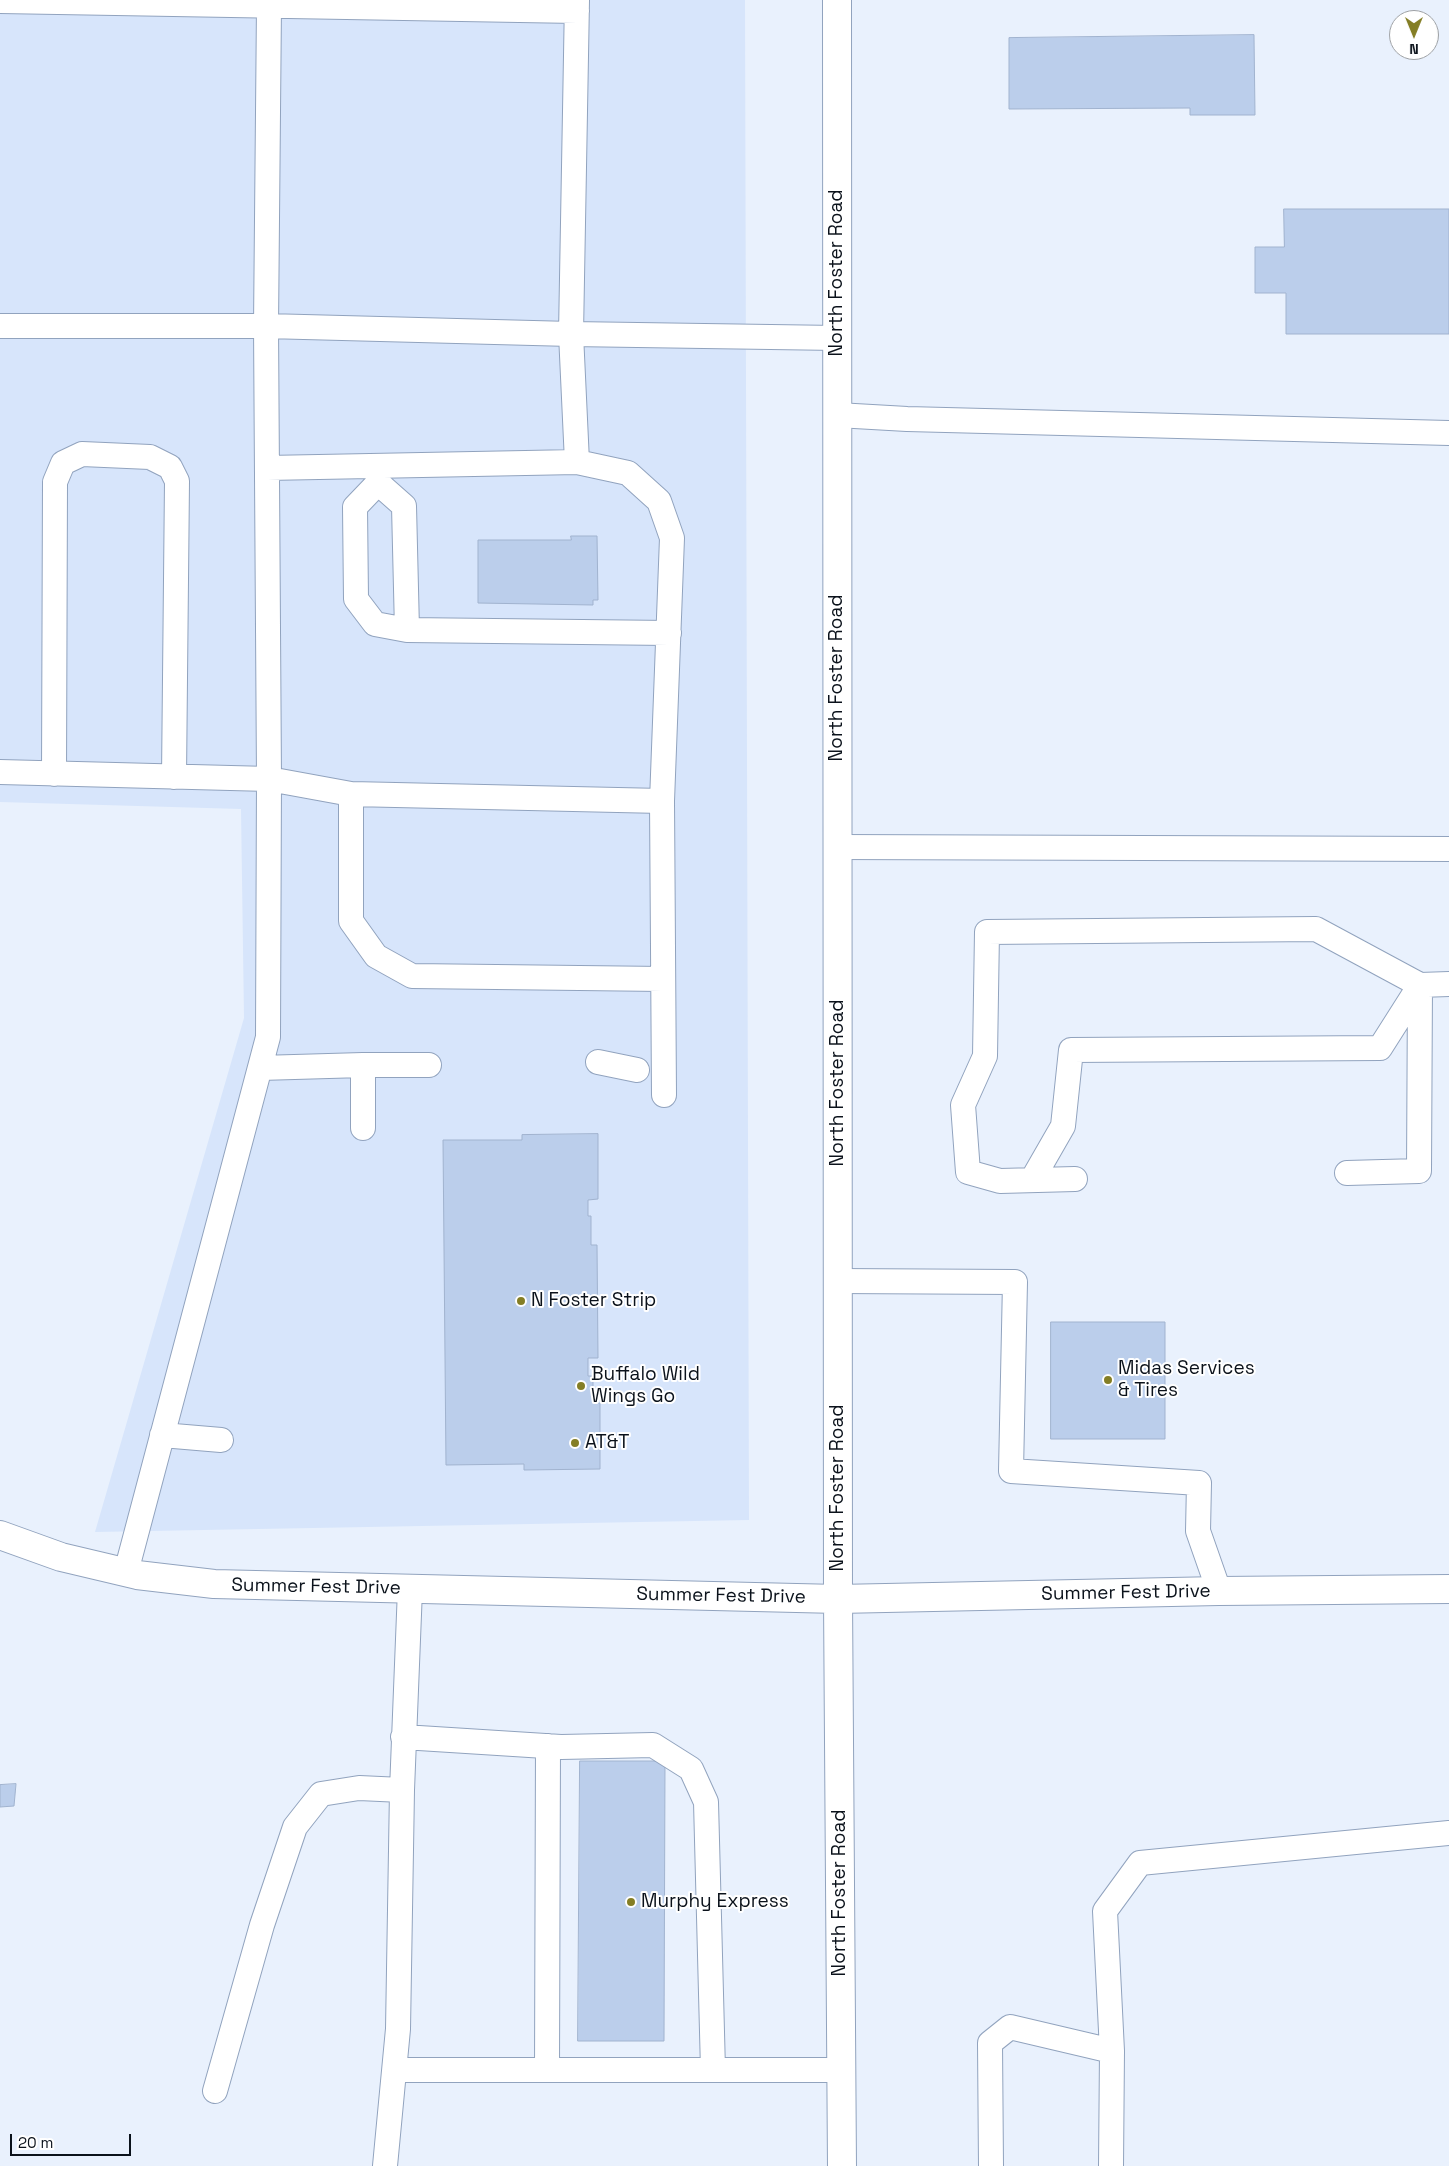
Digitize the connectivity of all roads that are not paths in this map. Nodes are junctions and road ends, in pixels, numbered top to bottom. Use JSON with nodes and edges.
{"nodes":[{"id":1,"x":837,"y":0,"type":"edge"},
{"id":2,"x":0,"y":1,"type":"edge"},
{"id":3,"x":269,"y":5,"type":"junction"},
{"id":4,"x":577,"y":5,"type":"edge"},
{"id":5,"x":0,"y":326,"type":"edge"},
{"id":6,"x":266,"y":326,"type":"junction"},
{"id":7,"x":571,"y":334,"type":"junction"},
{"id":8,"x":837,"y":338,"type":"junction"},
{"id":9,"x":837,"y":415,"type":"junction"},
{"id":10,"x":1449,"y":433,"type":"edge"},
{"id":11,"x":577,"y":462,"type":"junction"},
{"id":12,"x":267,"y":468,"type":"junction"},
{"id":13,"x":377,"y":475,"type":"junction"},
{"id":14,"x":407,"y":630,"type":"junction"},
{"id":15,"x":669,"y":633,"type":"junction"},
{"id":16,"x":0,"y":772,"type":"edge"},
{"id":17,"x":54,"y":774,"type":"junction"},
{"id":18,"x":174,"y":777,"type":"junction"},
{"id":19,"x":269,"y":779,"type":"junction"},
{"id":20,"x":351,"y":794,"type":"junction"},
{"id":21,"x":662,"y":802,"type":"junction"},
{"id":22,"x":837,"y":847,"type":"junction"},
{"id":23,"x":1449,"y":849,"type":"edge"},
{"id":24,"x":663,"y":979,"type":"junction"},
{"id":25,"x":1449,"y":984,"type":"edge"},
{"id":26,"x":1420,"y":985,"type":"junction"},
{"id":27,"x":598,"y":1062,"type":"dead end"},
{"id":28,"x":363,"y":1065,"type":"junction"},
{"id":29,"x":429,"y":1065,"type":"dead end"},
{"id":30,"x":260,"y":1068,"type":"junction"},
{"id":31,"x":637,"y":1070,"type":"dead end"},
{"id":32,"x":664,"y":1095,"type":"dead end"},
{"id":33,"x":363,"y":1128,"type":"dead end"},
{"id":34,"x":1347,"y":1173,"type":"dead end"},
{"id":35,"x":1075,"y":1179,"type":"dead end"},
{"id":36,"x":1032,"y":1180,"type":"junction"},
{"id":37,"x":838,"y":1282,"type":"junction"},
{"id":38,"x":162,"y":1435,"type":"junction"},
{"id":39,"x":221,"y":1440,"type":"dead end"},
{"id":40,"x":0,"y":1535,"type":"edge"},
{"id":41,"x":126,"y":1572,"type":"junction"},
{"id":42,"x":410,"y":1589,"type":"junction"},
{"id":43,"x":1449,"y":1589,"type":"edge"},
{"id":44,"x":1219,"y":1591,"type":"junction"},
{"id":45,"x":838,"y":1599,"type":"junction"},
{"id":46,"x":403,"y":1737,"type":"junction"},
{"id":47,"x":548,"y":1746,"type":"junction"},
{"id":48,"x":402,"y":1790,"type":"junction"},
{"id":49,"x":1449,"y":1833,"type":"edge"},
{"id":50,"x":1112,"y":2051,"type":"junction"},
{"id":51,"x":394,"y":2070,"type":"junction"},
{"id":52,"x":547,"y":2070,"type":"junction"},
{"id":53,"x":713,"y":2070,"type":"junction"},
{"id":54,"x":841,"y":2070,"type":"junction"},
{"id":55,"x":215,"y":2091,"type":"dead end"},
{"id":56,"x":385,"y":2166,"type":"edge"},
{"id":57,"x":842,"y":2166,"type":"edge"},
{"id":58,"x":991,"y":2166,"type":"edge"},
{"id":59,"x":1111,"y":2166,"type":"edge"}],
"edges":[{"from":1,"to":8,"type":"main road","name":"North Foster Road"},
{"from":2,"to":3,"type":"lane"},
{"from":3,"to":4,"type":"lane"},
{"from":3,"to":6,"type":"lane"},
{"from":4,"to":7,"type":"lane"},
{"from":5,"to":6,"type":"lane"},
{"from":6,"to":7,"type":"lane"},
{"from":6,"to":12,"type":"lane"},
{"from":7,"to":8,"type":"lane"},
{"from":7,"to":11,"type":"lane"},
{"from":8,"to":9,"type":"main road","name":"North Foster Road"},
{"from":9,"to":10,"type":"lane"},
{"from":9,"to":22,"type":"main road","name":"North Foster Road"},
{"from":11,"to":13,"type":"lane"},
{"from":11,"to":15,"type":"lane"},
{"from":12,"to":13,"type":"lane"},
{"from":12,"to":19,"type":"lane"},
{"from":13,"to":14,"type":"lane"},
{"from":13,"to":14,"type":"lane"},
{"from":14,"to":15,"type":"lane"},
{"from":15,"to":21,"type":"lane"},
{"from":16,"to":17,"type":"lane"},
{"from":17,"to":18,"type":"lane"},
{"from":17,"to":18,"type":"lane"},
{"from":18,"to":19,"type":"lane"},
{"from":19,"to":20,"type":"lane"},
{"from":19,"to":30,"type":"lane"},
{"from":20,"to":21,"type":"lane"},
{"from":20,"to":24,"type":"lane"},
{"from":21,"to":24,"type":"lane"},
{"from":22,"to":23,"type":"lane"},
{"from":22,"to":37,"type":"main road","name":"North Foster Road"},
{"from":24,"to":32,"type":"lane"},
{"from":25,"to":26,"type":"lane"},
{"from":26,"to":34,"type":"lane"},
{"from":26,"to":36,"type":"lane"},
{"from":26,"to":36,"type":"lane"},
{"from":27,"to":31,"type":"lane"},
{"from":28,"to":29,"type":"lane"},
{"from":28,"to":30,"type":"lane"},
{"from":28,"to":33,"type":"lane"},
{"from":30,"to":38,"type":"lane"},
{"from":35,"to":36,"type":"lane"},
{"from":37,"to":44,"type":"lane"},
{"from":37,"to":45,"type":"main road","name":"North Foster Road"},
{"from":38,"to":39,"type":"lane"},
{"from":38,"to":41,"type":"lane"},
{"from":40,"to":41,"type":"main road","name":"Summer Fest Drive"},
{"from":41,"to":42,"type":"main road","name":"Summer Fest Drive"},
{"from":42,"to":45,"type":"main road","name":"Summer Fest Drive"},
{"from":42,"to":46,"type":"lane"},
{"from":43,"to":44,"type":"main road","name":"Summer Fest Drive"},
{"from":44,"to":45,"type":"main road","name":"Summer Fest Drive"},
{"from":45,"to":54,"type":"main road","name":"North Foster Road"},
{"from":46,"to":47,"type":"lane"},
{"from":46,"to":48,"type":"lane"},
{"from":47,"to":52,"type":"lane"},
{"from":47,"to":53,"type":"lane"},
{"from":48,"to":51,"type":"lane"},
{"from":48,"to":55,"type":"lane"},
{"from":49,"to":50,"type":"lane"},
{"from":50,"to":58,"type":"lane"},
{"from":50,"to":59,"type":"lane"},
{"from":51,"to":52,"type":"lane"},
{"from":51,"to":56,"type":"lane"},
{"from":52,"to":53,"type":"lane"},
{"from":53,"to":54,"type":"lane"},
{"from":54,"to":57,"type":"main road","name":"North Foster Road"}]}
